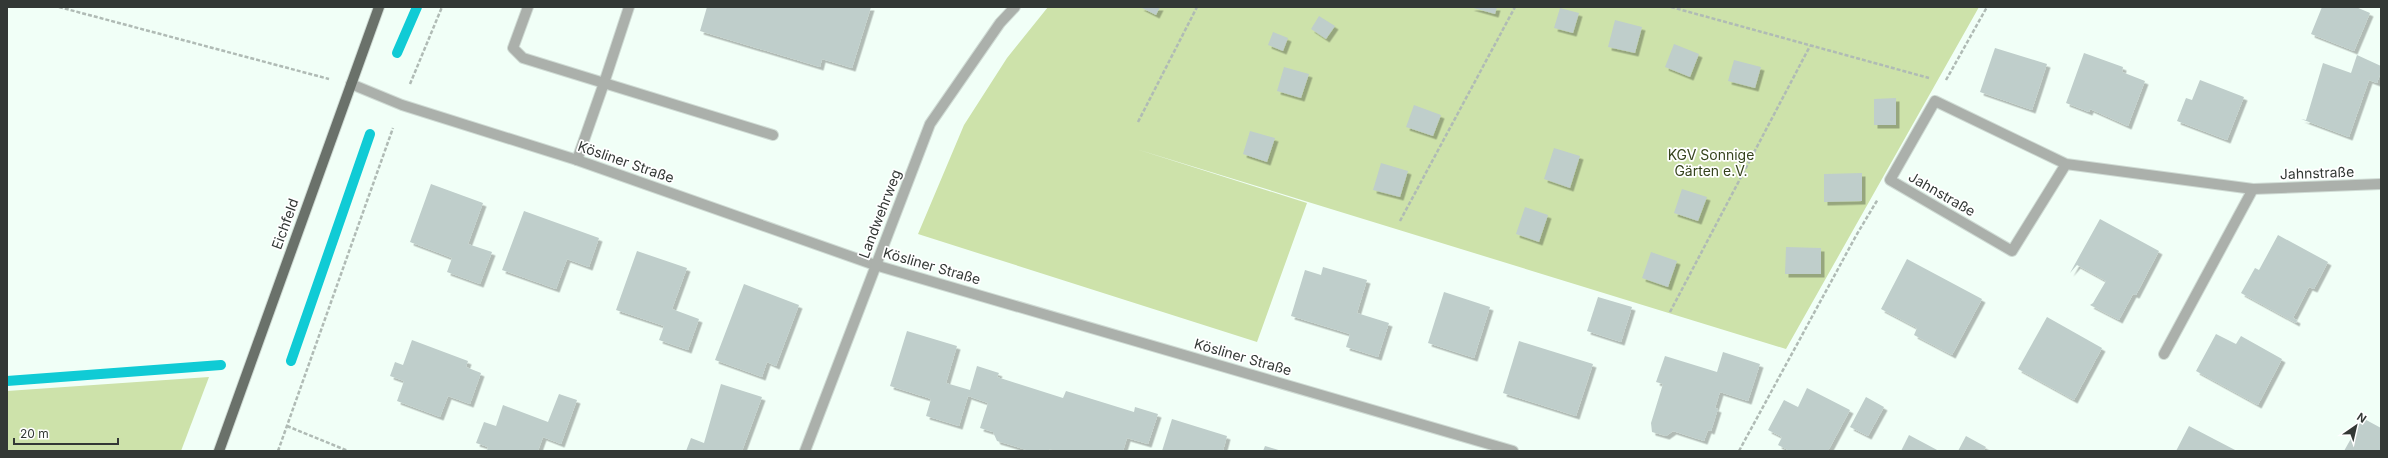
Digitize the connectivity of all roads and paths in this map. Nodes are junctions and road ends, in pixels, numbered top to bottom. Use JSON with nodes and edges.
{"nodes":[{"id":1,"x":59,"y":7,"type":"edge"},
{"id":2,"x":379,"y":7,"type":"edge"},
{"id":3,"x":442,"y":7,"type":"edge"},
{"id":4,"x":528,"y":7,"type":"edge"},
{"id":5,"x":629,"y":7,"type":"edge"},
{"id":6,"x":1015,"y":7,"type":"edge"},
{"id":7,"x":1197,"y":7,"type":"edge"},
{"id":8,"x":1515,"y":7,"type":"edge"},
{"id":9,"x":1671,"y":7,"type":"edge"},
{"id":10,"x":1987,"y":7,"type":"edge"},
{"id":11,"x":1810,"y":46,"type":"junction"},
{"id":12,"x":604,"y":83,"type":"junction"},
{"id":13,"x":1944,"y":83,"type":"junction"},
{"id":14,"x":350,"y":84,"type":"junction"},
{"id":15,"x":1935,"y":101,"type":"junction"},
{"id":16,"x":402,"y":105,"type":"junction"},
{"id":17,"x":1138,"y":122,"type":"dead end"},
{"id":18,"x":774,"y":135,"type":"dead end"},
{"id":19,"x":577,"y":160,"type":"junction"},
{"id":20,"x":2066,"y":164,"type":"junction"},
{"id":21,"x":1890,"y":180,"type":"junction"},
{"id":22,"x":2381,"y":184,"type":"edge"},
{"id":23,"x":2253,"y":189,"type":"junction"},
{"id":24,"x":1400,"y":221,"type":"dead end"},
{"id":25,"x":875,"y":265,"type":"junction"},
{"id":26,"x":1670,"y":312,"type":"dead end"},
{"id":27,"x":2164,"y":354,"type":"dead end"},
{"id":28,"x":287,"y":426,"type":"junction"},
{"id":29,"x":1497,"y":449,"type":"edge"},
{"id":30,"x":219,"y":451,"type":"edge"},
{"id":31,"x":278,"y":451,"type":"edge"},
{"id":32,"x":348,"y":451,"type":"edge"},
{"id":33,"x":805,"y":451,"type":"edge"},
{"id":34,"x":1513,"y":451,"type":"edge"},
{"id":35,"x":1739,"y":451,"type":"edge"}],
"edges":[{"from":1,"to":14,"type":"path"},
{"from":2,"to":14,"type":"main road","name":"Eichfeld"},
{"from":3,"to":16,"type":"path"},
{"from":4,"to":12,"type":"street"},
{"from":5,"to":12,"type":"street"},
{"from":6,"to":25,"type":"street","name":"Landwehrweg"},
{"from":7,"to":17,"type":"path"},
{"from":8,"to":24,"type":"path"},
{"from":9,"to":11,"type":"path"},
{"from":10,"to":13,"type":"path"},
{"from":11,"to":13,"type":"path"},
{"from":11,"to":26,"type":"path"},
{"from":12,"to":18,"type":"street"},
{"from":12,"to":19,"type":"street"},
{"from":13,"to":15,"type":"path"},
{"from":14,"to":16,"type":"street","name":"Kösliner Straße"},
{"from":14,"to":30,"type":"main road","name":"Eichfeld"},
{"from":15,"to":20,"type":"street","name":"Jahnstraße"},
{"from":15,"to":21,"type":"street","name":"Jahnstraße"},
{"from":16,"to":19,"type":"street","name":"Kösliner Straße"},
{"from":16,"to":28,"type":"path"},
{"from":19,"to":25,"type":"street","name":"Kösliner Straße"},
{"from":20,"to":21,"type":"street","name":"Jahnstraße"},
{"from":20,"to":23,"type":"street","name":"Jahnstraße"},
{"from":21,"to":35,"type":"path"},
{"from":22,"to":23,"type":"street","name":"Jahnstraße"},
{"from":23,"to":27,"type":"street"},
{"from":25,"to":29,"type":"street","name":"Kösliner Straße"},
{"from":25,"to":33,"type":"street","name":"Landwehrweg"},
{"from":28,"to":31,"type":"path"},
{"from":28,"to":32,"type":"path"},
{"from":29,"to":34,"type":"street","name":"Kösliner Straße"}]}
